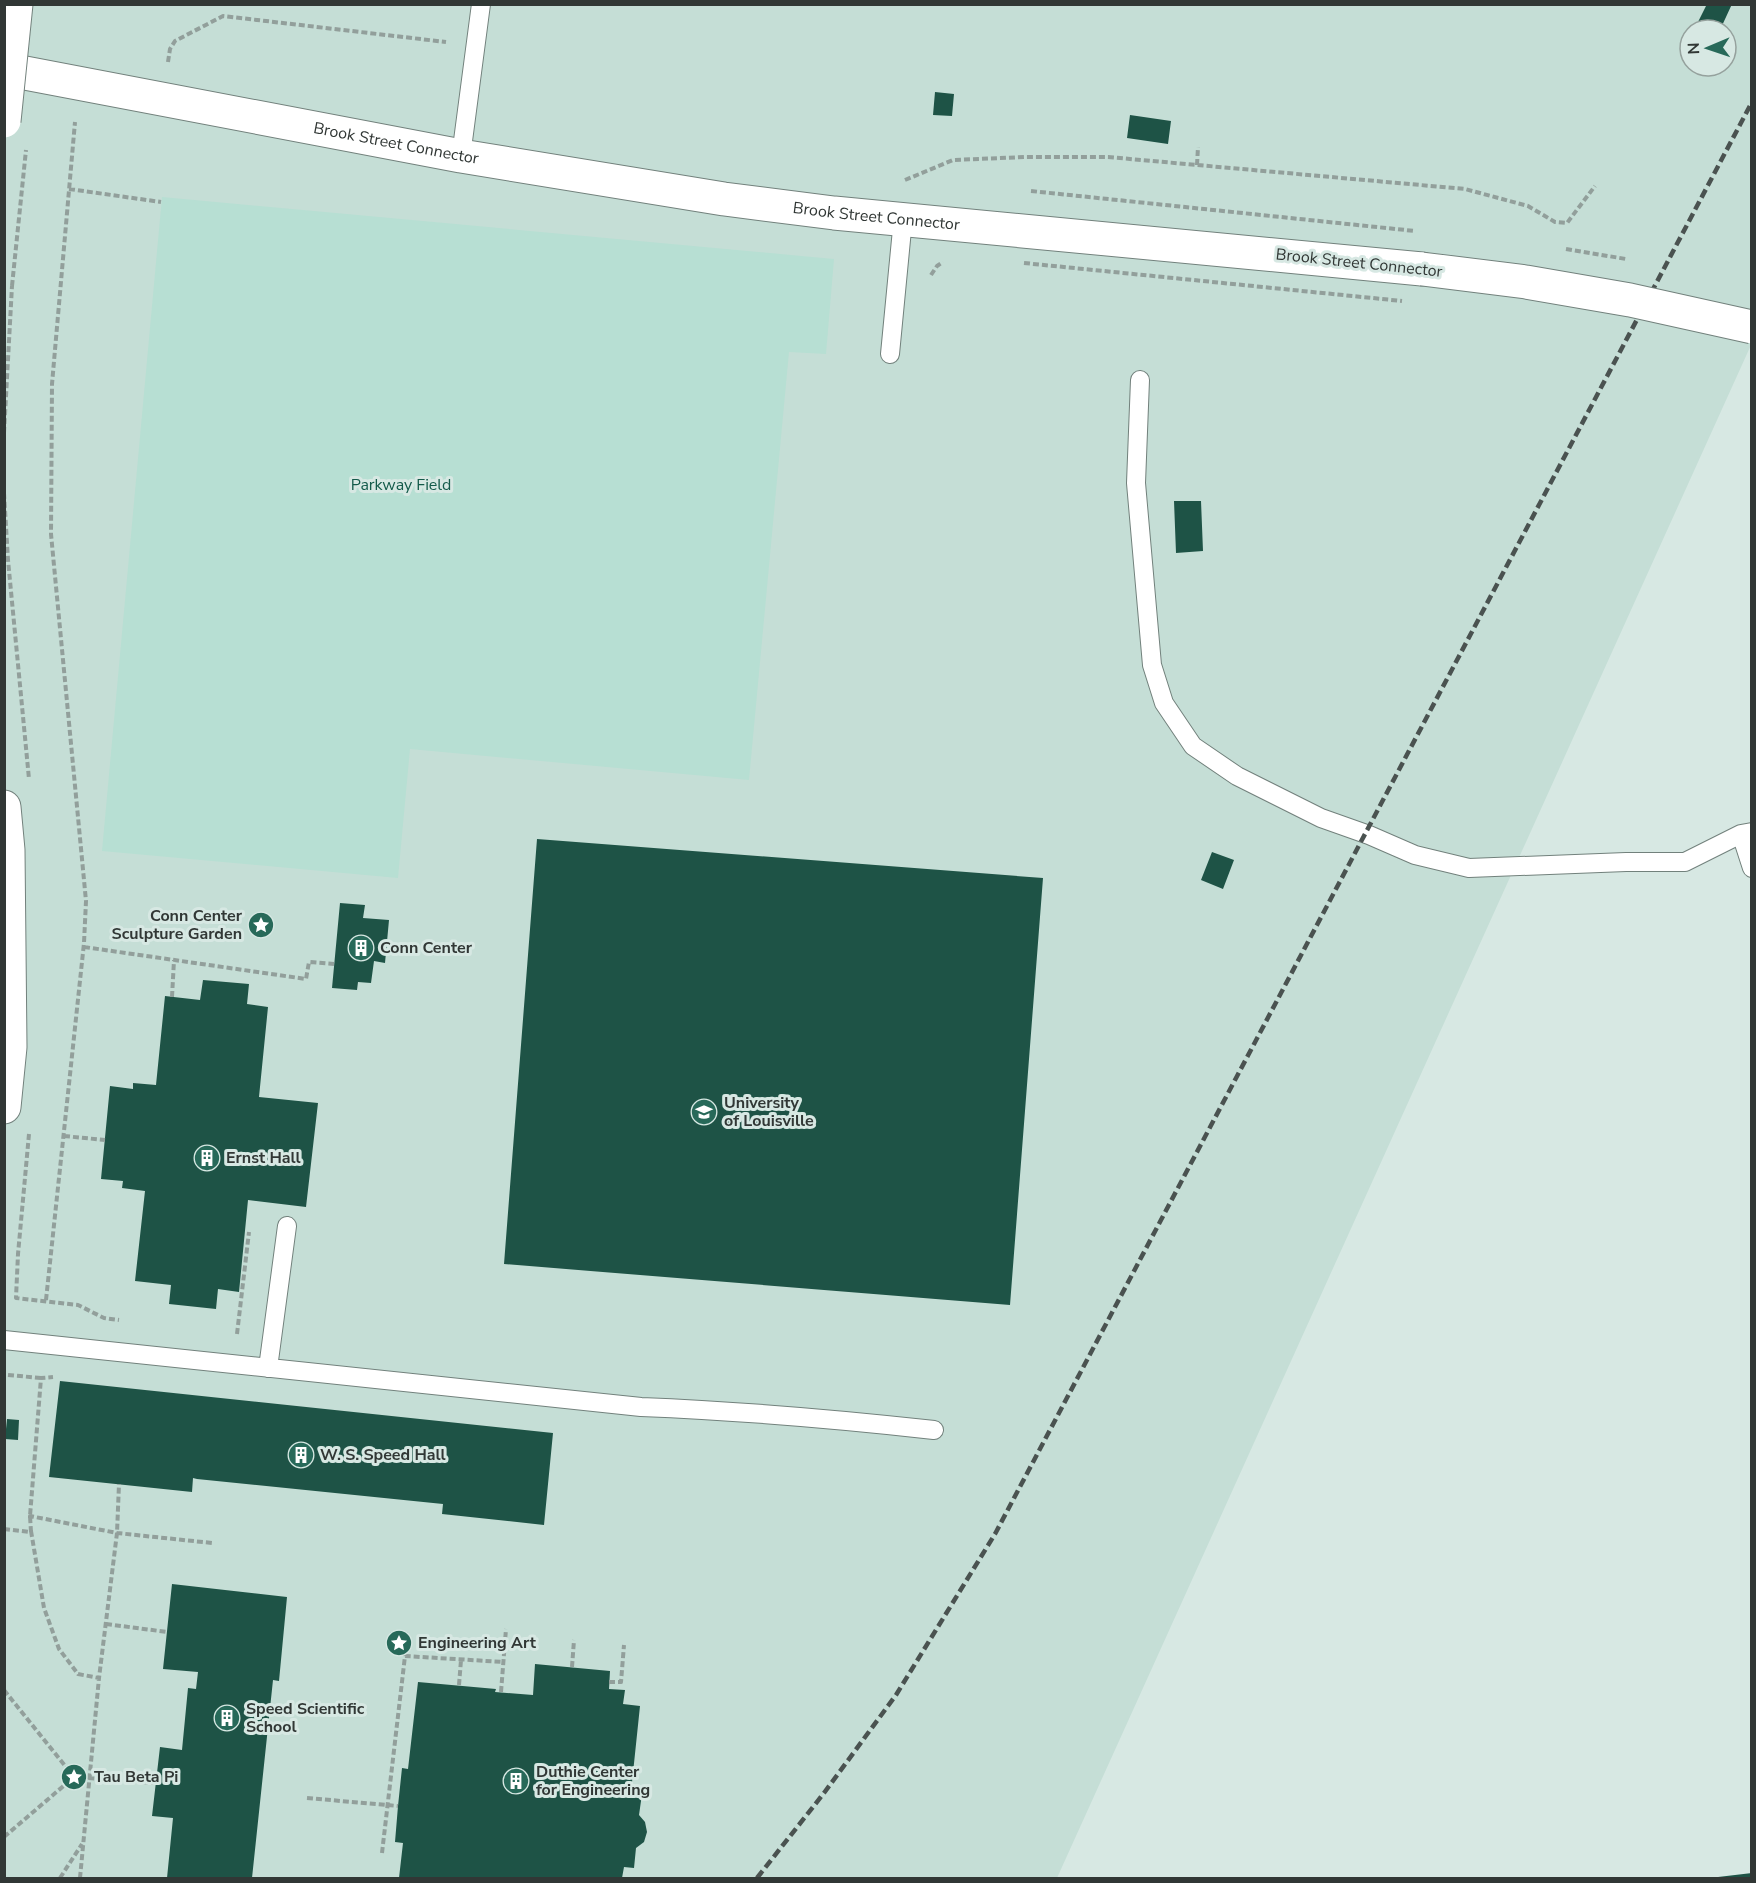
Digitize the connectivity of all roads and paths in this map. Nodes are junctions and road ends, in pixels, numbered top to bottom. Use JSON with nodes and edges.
{"nodes":[{"id":1,"x":16,"y":4,"type":"edge"},
{"id":2,"x":481,"y":4,"type":"edge"},
{"id":3,"x":445,"y":53,"type":"dead end"},
{"id":4,"x":168,"y":62,"type":"dead end"},
{"id":5,"x":4,"y":69,"type":"edge"},
{"id":6,"x":4,"y":121,"type":"edge"},
{"id":7,"x":75,"y":122,"type":"dead end"},
{"id":8,"x":1198,"y":147,"type":"dead end"},
{"id":9,"x":461,"y":156,"type":"junction"},
{"id":10,"x":1197,"y":165,"type":"junction"},
{"id":11,"x":904,"y":180,"type":"dead end"},
{"id":12,"x":1595,"y":186,"type":"dead end"},
{"id":13,"x":69,"y":189,"type":"junction"},
{"id":14,"x":1031,"y":191,"type":"dead end"},
{"id":15,"x":161,"y":202,"type":"dead end"},
{"id":16,"x":903,"y":219,"type":"junction"},
{"id":17,"x":1422,"y":232,"type":"dead end"},
{"id":18,"x":1560,"y":248,"type":"dead end"},
{"id":19,"x":1628,"y":260,"type":"dead end"},
{"id":20,"x":1024,"y":263,"type":"dead end"},
{"id":21,"x":12,"y":286,"type":"dead end"},
{"id":22,"x":1412,"y":302,"type":"dead end"},
{"id":23,"x":1752,"y":327,"type":"edge"},
{"id":24,"x":891,"y":354,"type":"dead end"},
{"id":25,"x":1140,"y":381,"type":"dead end"},
{"id":26,"x":4,"y":433,"type":"edge"},
{"id":27,"x":4,"y":807,"type":"edge"},
{"id":28,"x":1746,"y":833,"type":"edge"},
{"id":29,"x":1752,"y":868,"type":"edge"},
{"id":30,"x":84,"y":947,"type":"junction"},
{"id":31,"x":174,"y":960,"type":"junction"},
{"id":32,"x":334,"y":964,"type":"dead end"},
{"id":33,"x":172,"y":997,"type":"dead end"},
{"id":34,"x":4,"y":1107,"type":"edge"},
{"id":35,"x":64,"y":1136,"type":"junction"},
{"id":36,"x":105,"y":1140,"type":"dead end"},
{"id":37,"x":287,"y":1226,"type":"dead end"},
{"id":38,"x":249,"y":1232,"type":"dead end"},
{"id":39,"x":16,"y":1298,"type":"dead end"},
{"id":40,"x":46,"y":1300,"type":"junction"},
{"id":41,"x":127,"y":1321,"type":"dead end"},
{"id":42,"x":227,"y":1333,"type":"dead end"},
{"id":43,"x":4,"y":1340,"type":"edge"},
{"id":44,"x":268,"y":1368,"type":"junction"},
{"id":45,"x":8,"y":1375,"type":"dead end"},
{"id":46,"x":60,"y":1376,"type":"dead end"},
{"id":47,"x":41,"y":1378,"type":"junction"},
{"id":48,"x":934,"y":1430,"type":"dead end"},
{"id":49,"x":119,"y":1484,"type":"dead end"},
{"id":50,"x":30,"y":1516,"type":"junction"},
{"id":51,"x":4,"y":1529,"type":"edge"},
{"id":52,"x":31,"y":1532,"type":"junction"},
{"id":53,"x":117,"y":1533,"type":"junction"},
{"id":54,"x":212,"y":1543,"type":"dead end"},
{"id":55,"x":106,"y":1624,"type":"junction"},
{"id":56,"x":506,"y":1629,"type":"dead end"},
{"id":57,"x":167,"y":1632,"type":"dead end"},
{"id":58,"x":574,"y":1640,"type":"dead end"},
{"id":59,"x":624,"y":1645,"type":"dead end"},
{"id":60,"x":460,"y":1659,"type":"junction"},
{"id":61,"x":504,"y":1662,"type":"junction"},
{"id":62,"x":572,"y":1667,"type":"dead end"},
{"id":63,"x":99,"y":1678,"type":"junction"},
{"id":64,"x":609,"y":1682,"type":"dead end"},
{"id":65,"x":459,"y":1685,"type":"dead end"},
{"id":66,"x":4,"y":1690,"type":"edge"},
{"id":67,"x":501,"y":1692,"type":"dead end"},
{"id":68,"x":74,"y":1777,"type":"junction"},
{"id":69,"x":90,"y":1778,"type":"junction"},
{"id":70,"x":156,"y":1783,"type":"dead end"},
{"id":71,"x":308,"y":1798,"type":"dead end"},
{"id":72,"x":388,"y":1805,"type":"junction"},
{"id":73,"x":398,"y":1806,"type":"dead end"},
{"id":74,"x":4,"y":1837,"type":"edge"},
{"id":75,"x":84,"y":1841,"type":"junction"},
{"id":76,"x":382,"y":1853,"type":"dead end"},
{"id":77,"x":60,"y":1878,"type":"edge"},
{"id":78,"x":80,"y":1878,"type":"edge"}],
"edges":[{"from":1,"to":6,"type":"street","bridge":true},
{"from":2,"to":9,"type":"lane"},
{"from":3,"to":4,"type":"path"},
{"from":5,"to":9,"type":"street","name":"Brook Street Connector"},
{"from":7,"to":13,"type":"path"},
{"from":8,"to":10,"type":"path"},
{"from":9,"to":16,"type":"street","name":"Brook Street Connector"},
{"from":10,"to":11,"type":"path"},
{"from":10,"to":12,"type":"path"},
{"from":13,"to":15,"type":"path"},
{"from":13,"to":30,"type":"path"},
{"from":14,"to":17,"type":"path","bridge":true},
{"from":16,"to":23,"type":"street","name":"Brook Street Connector","bridge":true},
{"from":16,"to":24,"type":"lane"},
{"from":18,"to":19,"type":"path","bridge":true},
{"from":20,"to":22,"type":"path","bridge":true},
{"from":21,"to":26,"type":"path"},
{"from":25,"to":28,"type":"lane"},
{"from":27,"to":34,"type":"street"},
{"from":28,"to":29,"type":"lane"},
{"from":30,"to":31,"type":"path"},
{"from":30,"to":35,"type":"path"},
{"from":31,"to":32,"type":"path"},
{"from":31,"to":33,"type":"path"},
{"from":35,"to":36,"type":"path"},
{"from":35,"to":40,"type":"path"},
{"from":37,"to":44,"type":"lane"},
{"from":38,"to":42,"type":"path"},
{"from":39,"to":40,"type":"path"},
{"from":40,"to":41,"type":"path"},
{"from":43,"to":44,"type":"lane"},
{"from":44,"to":48,"type":"lane"},
{"from":45,"to":47,"type":"path"},
{"from":46,"to":47,"type":"path"},
{"from":47,"to":50,"type":"path"},
{"from":49,"to":53,"type":"path"},
{"from":50,"to":52,"type":"path"},
{"from":50,"to":53,"type":"path"},
{"from":51,"to":52,"type":"path"},
{"from":52,"to":63,"type":"path"},
{"from":53,"to":54,"type":"path"},
{"from":53,"to":55,"type":"path"},
{"from":55,"to":57,"type":"path"},
{"from":55,"to":63,"type":"path"},
{"from":56,"to":61,"type":"path"},
{"from":58,"to":62,"type":"path"},
{"from":59,"to":64,"type":"path"},
{"from":60,"to":61,"type":"path"},
{"from":60,"to":65,"type":"path"},
{"from":60,"to":72,"type":"path"},
{"from":61,"to":67,"type":"path"},
{"from":63,"to":69,"type":"path"},
{"from":66,"to":68,"type":"path"},
{"from":68,"to":69,"type":"path"},
{"from":68,"to":74,"type":"path"},
{"from":69,"to":70,"type":"path"},
{"from":69,"to":75,"type":"path"},
{"from":71,"to":72,"type":"path"},
{"from":72,"to":73,"type":"path"},
{"from":72,"to":76,"type":"path"},
{"from":75,"to":77,"type":"path"},
{"from":75,"to":78,"type":"path"}]}
